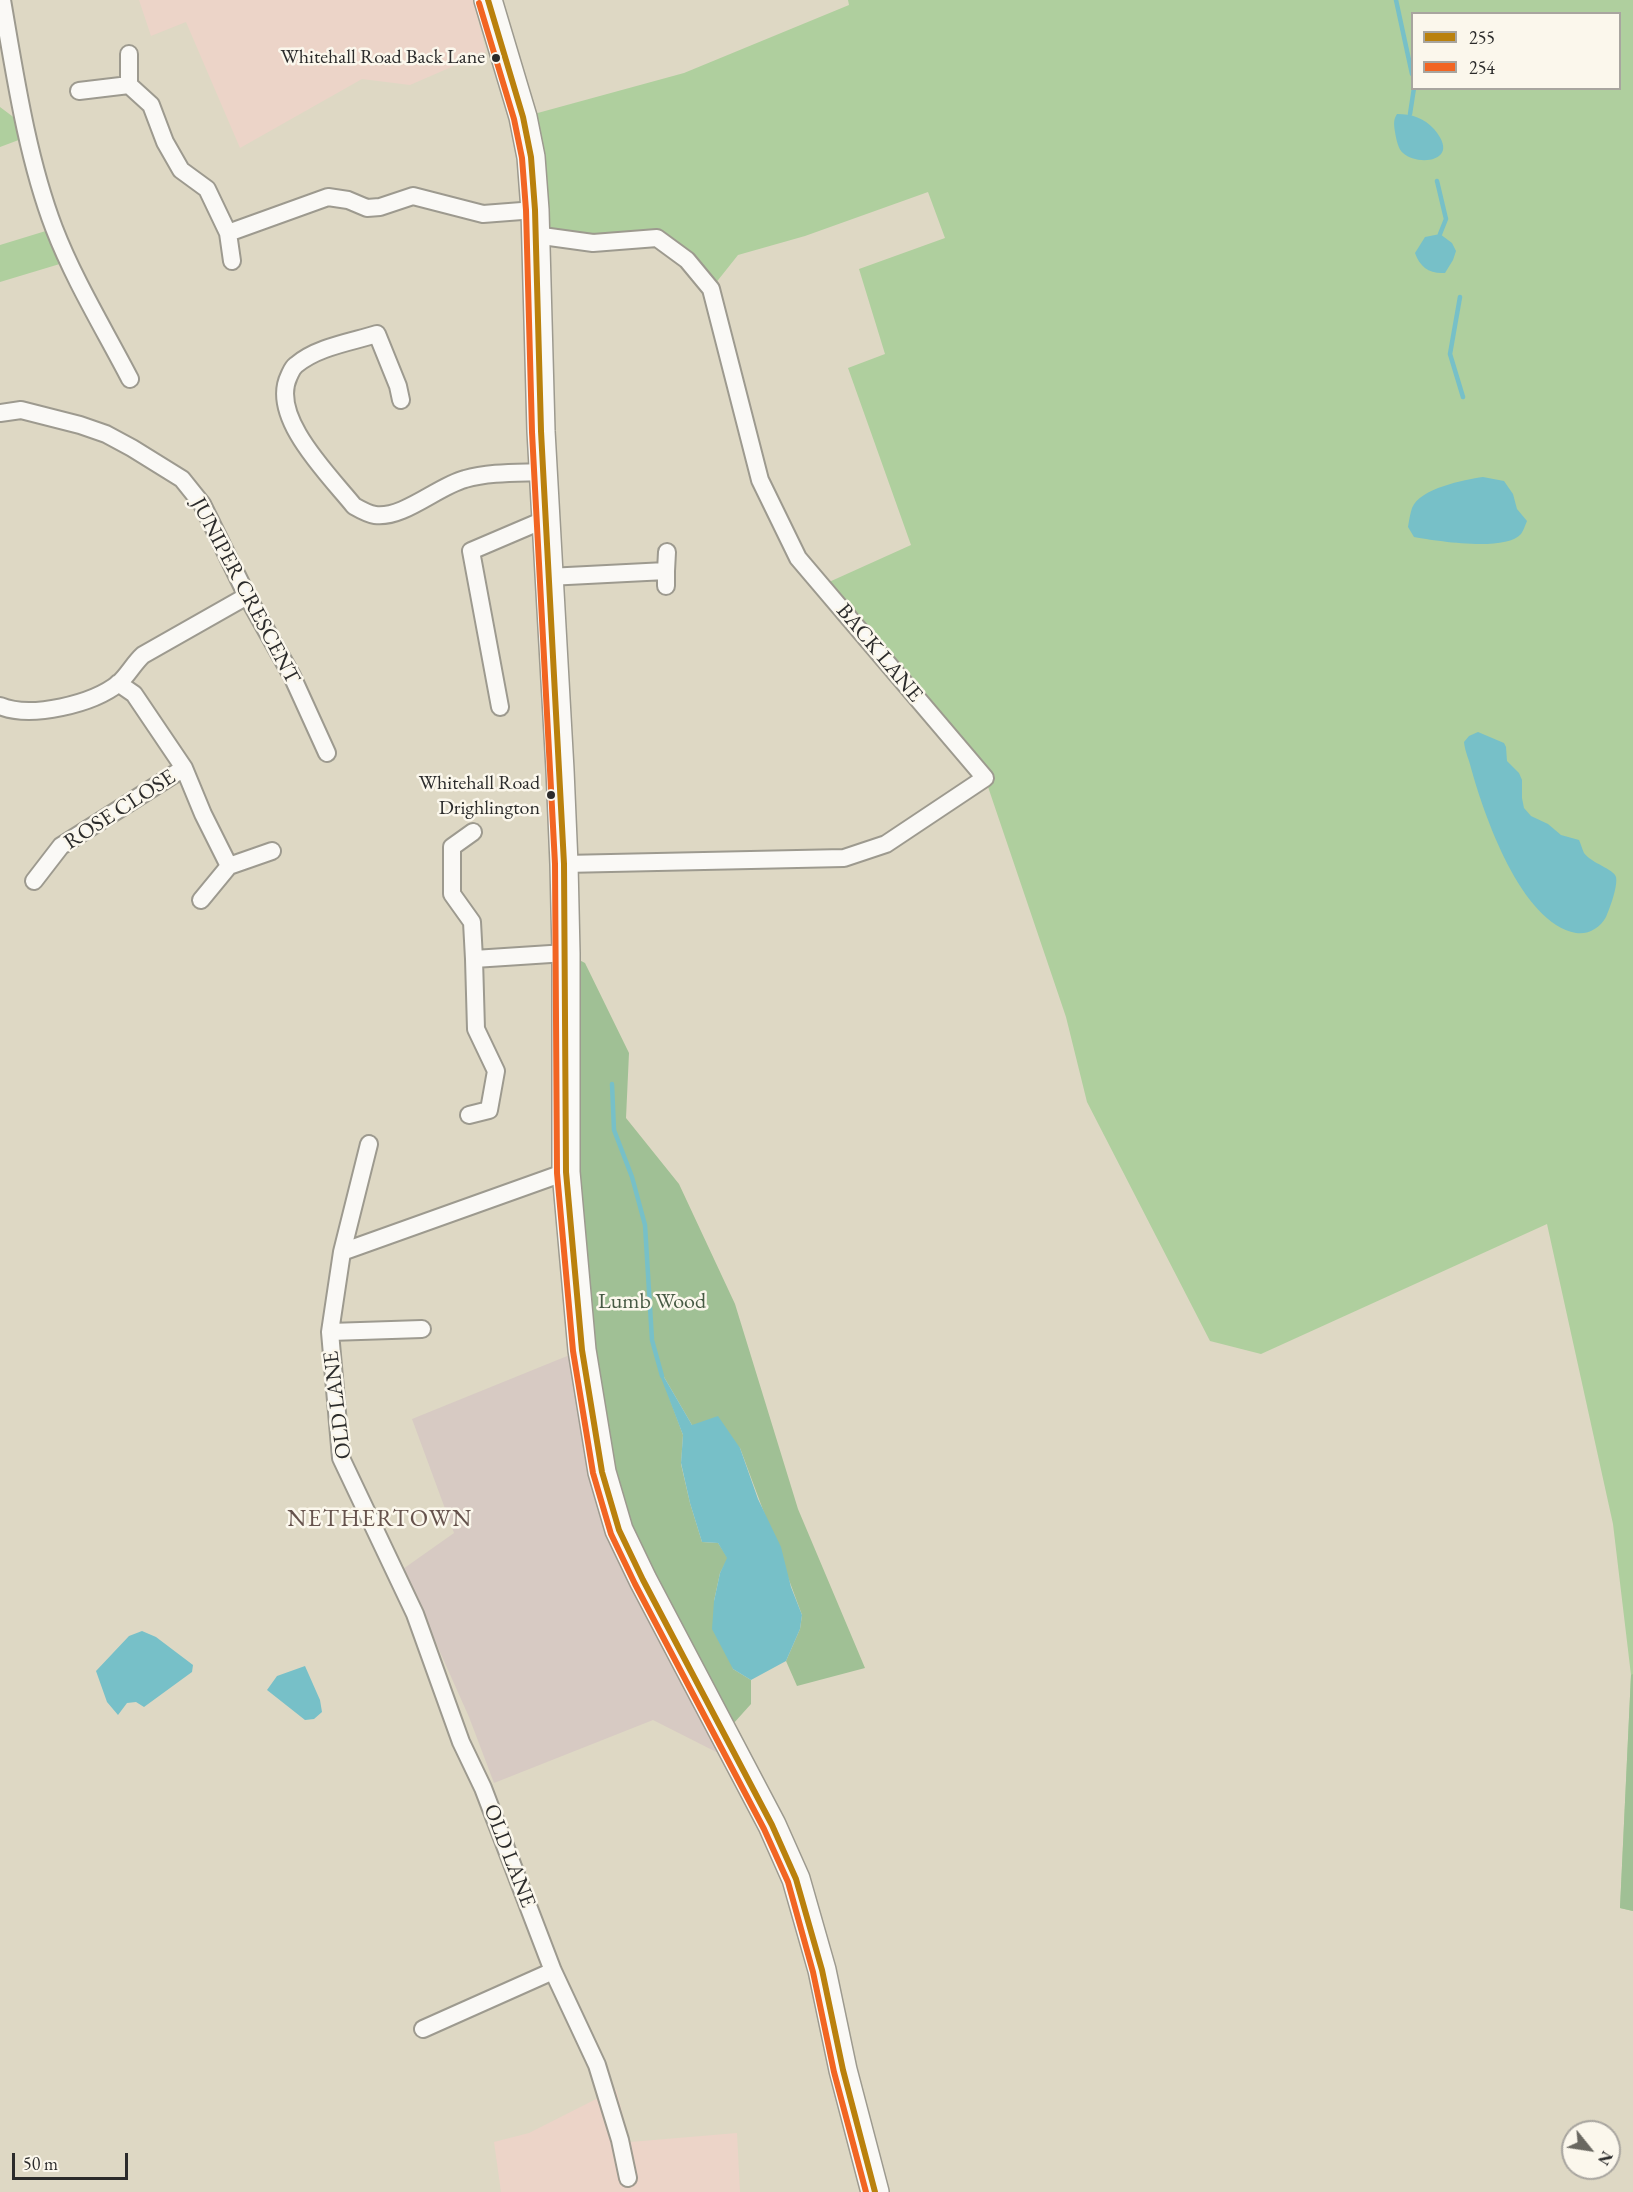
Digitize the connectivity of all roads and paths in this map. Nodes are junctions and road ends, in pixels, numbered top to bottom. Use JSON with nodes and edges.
{"nodes":[{"id":1,"x":2,"y":0,"type":"edge"},
{"id":2,"x":488,"y":0,"type":"edge"},
{"id":3,"x":129,"y":54,"type":"dead end"},
{"id":4,"x":129,"y":85,"type":"junction"},
{"id":5,"x":79,"y":91,"type":"dead end"},
{"id":6,"x":535,"y":222,"type":"junction"},
{"id":7,"x":228,"y":233,"type":"junction"},
{"id":8,"x":232,"y":261,"type":"dead end"},
{"id":9,"x":130,"y":379,"type":"dead end"},
{"id":10,"x":400,"y":400,"type":"dead end"},
{"id":11,"x":0,"y":413,"type":"edge"},
{"id":12,"x":543,"y":472,"type":"junction"},
{"id":13,"x":546,"y":519,"type":"junction"},
{"id":14,"x":667,"y":552,"type":"dead end"},
{"id":15,"x":548,"y":577,"type":"junction"},
{"id":16,"x":247,"y":596,"type":"junction"},
{"id":17,"x":118,"y":683,"type":"junction"},
{"id":18,"x":0,"y":706,"type":"edge"},
{"id":19,"x":500,"y":707,"type":"dead end"},
{"id":20,"x":327,"y":753,"type":"dead end"},
{"id":21,"x":184,"y":768,"type":"junction"},
{"id":22,"x":473,"y":832,"type":"dead end"},
{"id":23,"x":272,"y":851,"type":"dead end"},
{"id":24,"x":564,"y":864,"type":"junction"},
{"id":25,"x":229,"y":866,"type":"junction"},
{"id":26,"x":34,"y":881,"type":"dead end"},
{"id":27,"x":201,"y":900,"type":"dead end"},
{"id":28,"x":566,"y":953,"type":"junction"},
{"id":29,"x":474,"y":959,"type":"junction"},
{"id":30,"x":469,"y":1115,"type":"dead end"},
{"id":31,"x":369,"y":1144,"type":"dead end"},
{"id":32,"x":566,"y":1172,"type":"junction"},
{"id":33,"x":342,"y":1252,"type":"junction"},
{"id":34,"x":422,"y":1329,"type":"dead end"},
{"id":35,"x":330,"y":1332,"type":"junction"},
{"id":36,"x":553,"y":1971,"type":"junction"},
{"id":37,"x":423,"y":2029,"type":"dead end"},
{"id":38,"x":628,"y":2178,"type":"dead end"},
{"id":39,"x":875,"y":2192,"type":"edge"}],
"edges":[{"from":1,"to":9,"type":"street"},
{"from":2,"to":6,"type":"main road"},
{"from":3,"to":4,"type":"street"},
{"from":4,"to":5,"type":"street"},
{"from":4,"to":7,"type":"street"},
{"from":6,"to":7,"type":"street"},
{"from":6,"to":12,"type":"main road"},
{"from":6,"to":24,"type":"street","name":"BACK LANE"},
{"from":7,"to":8,"type":"street"},
{"from":10,"to":12,"type":"street"},
{"from":11,"to":16,"type":"street","name":"JUNIPER CRESCENT"},
{"from":12,"to":13,"type":"main road"},
{"from":13,"to":15,"type":"main road"},
{"from":13,"to":19,"type":"street"},
{"from":14,"to":15,"type":"street"},
{"from":15,"to":24,"type":"main road"},
{"from":16,"to":17,"type":"street"},
{"from":16,"to":20,"type":"street","name":"JUNIPER CRESCENT"},
{"from":17,"to":18,"type":"street"},
{"from":17,"to":21,"type":"street"},
{"from":21,"to":25,"type":"street"},
{"from":21,"to":26,"type":"street","name":"ROSE CLOSE"},
{"from":22,"to":29,"type":"street"},
{"from":23,"to":25,"type":"street"},
{"from":24,"to":28,"type":"main road"},
{"from":25,"to":27,"type":"street"},
{"from":28,"to":29,"type":"street"},
{"from":28,"to":32,"type":"main road"},
{"from":29,"to":30,"type":"street"},
{"from":31,"to":33,"type":"street","name":"OLD LANE"},
{"from":32,"to":33,"type":"street"},
{"from":32,"to":39,"type":"main road"},
{"from":33,"to":35,"type":"street","name":"OLD LANE"},
{"from":34,"to":35,"type":"street"},
{"from":35,"to":36,"type":"street","name":"OLD LANE"},
{"from":36,"to":37,"type":"street"},
{"from":36,"to":38,"type":"street","name":"OLD LANE"}]}
